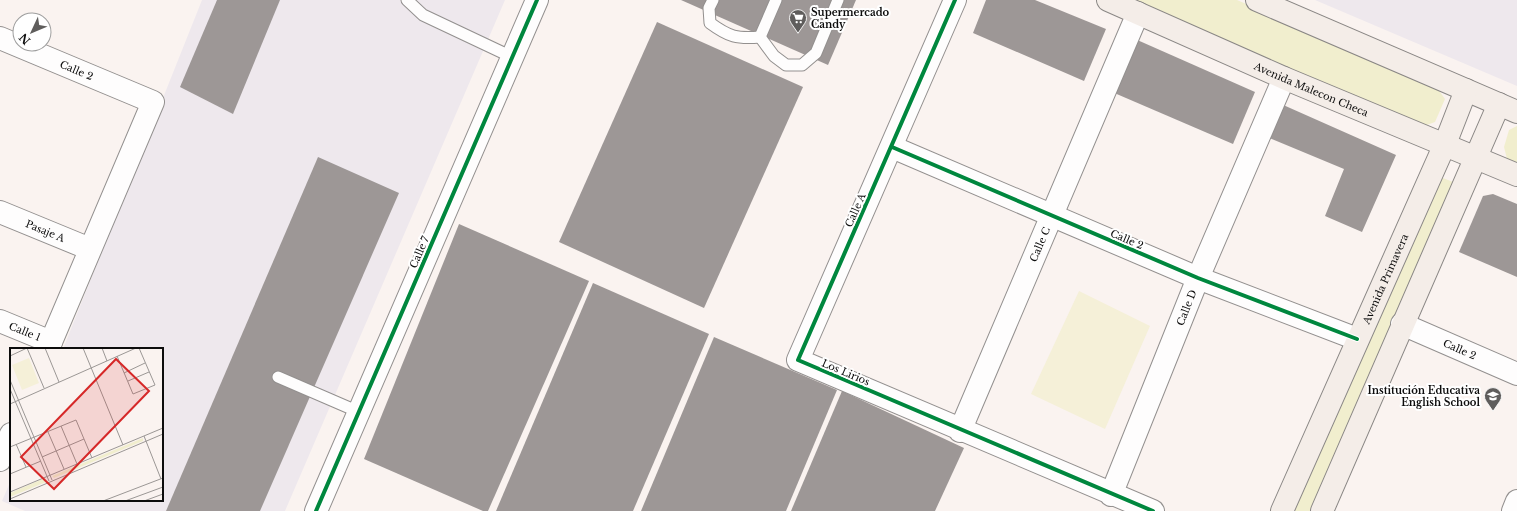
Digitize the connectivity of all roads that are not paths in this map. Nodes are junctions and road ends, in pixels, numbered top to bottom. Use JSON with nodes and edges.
{"nodes":[{"id":1,"x":407,"y":0,"type":"edge"},
{"id":2,"x":537,"y":0,"type":"edge"},
{"id":3,"x":713,"y":0,"type":"edge"},
{"id":4,"x":776,"y":0,"type":"edge"},
{"id":5,"x":838,"y":0,"type":"edge"},
{"id":6,"x":955,"y":0,"type":"edge"},
{"id":7,"x":1108,"y":0,"type":"edge"},
{"id":8,"x":1257,"y":0,"type":"edge"},
{"id":9,"x":1138,"y":13,"type":"junction"},
{"id":10,"x":760,"y":37,"type":"junction"},
{"id":11,"x":0,"y":38,"type":"edge"},
{"id":12,"x":512,"y":57,"type":"junction"},
{"id":13,"x":1284,"y":78,"type":"junction"},
{"id":14,"x":1466,"y":90,"type":"junction"},
{"id":15,"x":1508,"y":108,"type":"edge"},
{"id":16,"x":1445,"y":144,"type":"junction"},
{"id":17,"x":892,"y":147,"type":"junction"},
{"id":18,"x":1475,"y":157,"type":"junction"},
{"id":19,"x":1517,"y":175,"type":"edge"},
{"id":20,"x":0,"y":212,"type":"edge"},
{"id":21,"x":1052,"y":215,"type":"junction"},
{"id":22,"x":90,"y":249,"type":"junction"},
{"id":23,"x":1198,"y":278,"type":"junction"},
{"id":24,"x":0,"y":321,"type":"edge"},
{"id":25,"x":1402,"y":324,"type":"junction"},
{"id":26,"x":1357,"y":339,"type":"junction"},
{"id":27,"x":49,"y":345,"type":"edge"},
{"id":28,"x":798,"y":360,"type":"joint"},
{"id":29,"x":1517,"y":374,"type":"edge"},
{"id":30,"x":278,"y":377,"type":"dead end"},
{"id":31,"x":359,"y":412,"type":"junction"},
{"id":32,"x":960,"y":431,"type":"junction"},
{"id":33,"x":10,"y":436,"type":"edge"},
{"id":34,"x":0,"y":460,"type":"edge"},
{"id":35,"x":1111,"y":494,"type":"junction"},
{"id":36,"x":1517,"y":501,"type":"edge"},
{"id":37,"x":316,"y":511,"type":"edge"},
{"id":38,"x":1153,"y":511,"type":"edge"},
{"id":39,"x":1282,"y":511,"type":"edge"},
{"id":40,"x":1322,"y":511,"type":"edge"},
{"id":41,"x":1513,"y":511,"type":"edge"}],
"edges":[{"from":1,"to":12,"type":"lane"},
{"from":2,"to":12,"type":"street","name":"Calle 7"},
{"from":3,"to":10,"type":"lane"},
{"from":4,"to":10,"type":"lane"},
{"from":5,"to":10,"type":"lane"},
{"from":6,"to":17,"type":"street","name":"Calle A"},
{"from":7,"to":9,"type":"street","name":"Avenida Malecon Checa"},
{"from":8,"to":14,"type":"street"},
{"from":9,"to":13,"type":"street","name":"Avenida Malecon Checa"},
{"from":9,"to":21,"type":"street","name":"Calle C"},
{"from":11,"to":22,"type":"street","name":"Calle 2"},
{"from":12,"to":31,"type":"street","name":"Calle 7"},
{"from":13,"to":16,"type":"street","name":"Avenida Malecon Checa"},
{"from":13,"to":23,"type":"street","name":"Calle D"},
{"from":14,"to":15,"type":"street"},
{"from":14,"to":16,"type":"street","name":"Avenida Primavera"},
{"from":15,"to":18,"type":"street"},
{"from":16,"to":18,"type":"street","name":"Avenida Malecon Checa"},
{"from":16,"to":26,"type":"street","name":"Avenida Primavera"},
{"from":17,"to":21,"type":"street","name":"Calle 2"},
{"from":17,"to":28,"type":"street","name":"Calle A"},
{"from":18,"to":19,"type":"street","name":"Avenida Malecon Checa"},
{"from":18,"to":25,"type":"street"},
{"from":20,"to":22,"type":"street","name":"Pasaje A"},
{"from":21,"to":23,"type":"street","name":"Calle 2"},
{"from":21,"to":32,"type":"street","name":"Calle C"},
{"from":22,"to":27,"type":"street"},
{"from":23,"to":26,"type":"street","name":"Calle 2"},
{"from":23,"to":35,"type":"street","name":"Calle D"},
{"from":24,"to":27,"type":"street","name":"Calle 1"},
{"from":25,"to":29,"type":"street","name":"Calle 2"},
{"from":25,"to":40,"type":"street"},
{"from":26,"to":39,"type":"street","name":"Avenida Primavera"},
{"from":28,"to":32,"type":"street","name":"Los Lirios"},
{"from":30,"to":31,"type":"lane"},
{"from":31,"to":37,"type":"street","name":"Calle 7"},
{"from":32,"to":35,"type":"street","name":"Los Lirios"},
{"from":33,"to":34,"type":"street"},
{"from":35,"to":38,"type":"street","name":"Los Lirios"},
{"from":36,"to":41,"type":"street"}]}
